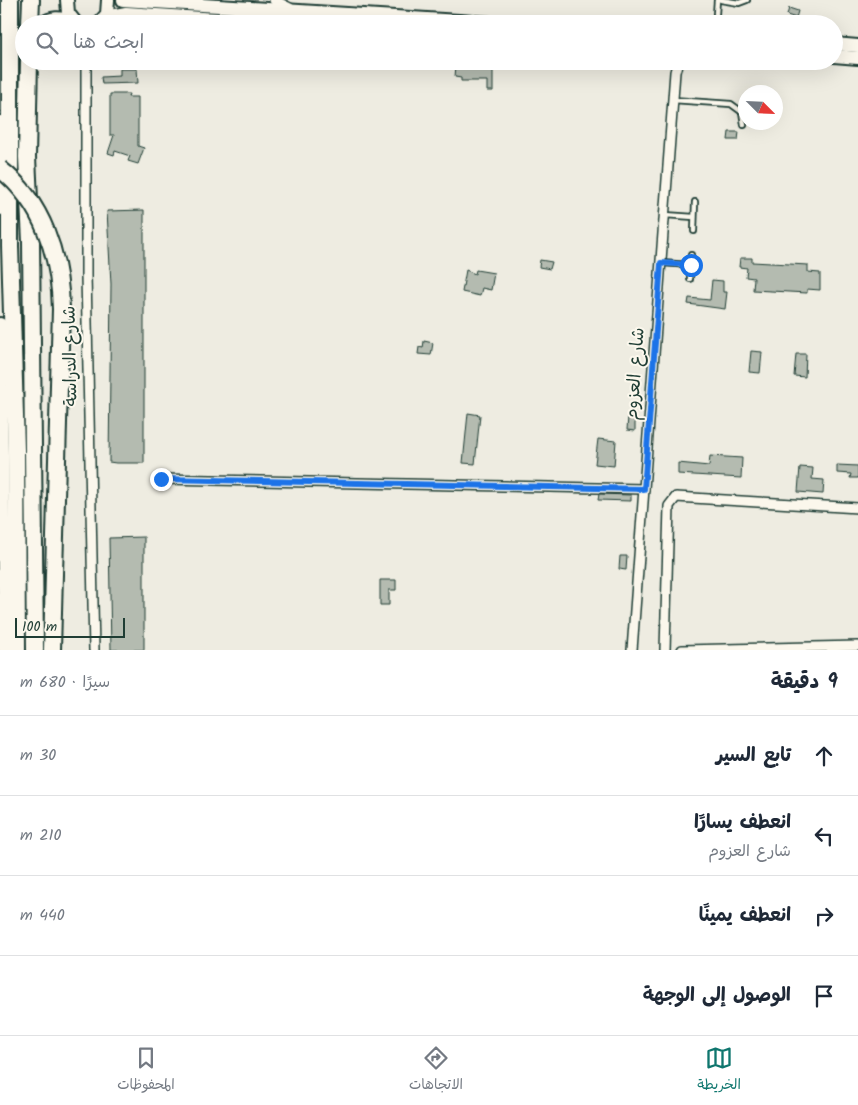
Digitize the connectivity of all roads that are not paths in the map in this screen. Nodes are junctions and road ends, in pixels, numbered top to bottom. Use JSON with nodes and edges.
{"nodes":[{"id":1,"x":10,"y":0,"type":"edge"},
{"id":2,"x":30,"y":0,"type":"edge"},
{"id":3,"x":67,"y":0,"type":"edge"},
{"id":4,"x":108,"y":0,"type":"edge"},
{"id":5,"x":123,"y":0,"type":"edge"},
{"id":6,"x":266,"y":0,"type":"edge"},
{"id":7,"x":274,"y":0,"type":"edge"},
{"id":8,"x":717,"y":0,"type":"edge"},
{"id":9,"x":721,"y":0,"type":"edge"},
{"id":10,"x":747,"y":0,"type":"edge"},
{"id":11,"x":256,"y":10,"type":"junction"},
{"id":12,"x":716,"y":14,"type":"dead end"},
{"id":13,"x":30,"y":15,"type":"edge"},
{"id":14,"x":70,"y":15,"type":"edge"},
{"id":15,"x":105,"y":15,"type":"edge"},
{"id":16,"x":116,"y":15,"type":"edge"},
{"id":17,"x":144,"y":15,"type":"edge"},
{"id":18,"x":280,"y":15,"type":"edge"},
{"id":19,"x":292,"y":15,"type":"edge"},
{"id":20,"x":843,"y":45,"type":"edge"},
{"id":21,"x":858,"y":46,"type":"edge"},
{"id":22,"x":843,"y":57,"type":"edge"},
{"id":23,"x":858,"y":58,"type":"edge"},
{"id":24,"x":29,"y":70,"type":"edge"},
{"id":25,"x":34,"y":70,"type":"edge"},
{"id":26,"x":86,"y":70,"type":"edge"},
{"id":27,"x":675,"y":72,"type":"edge"},
{"id":28,"x":29,"y":95,"type":"junction"},
{"id":29,"x":673,"y":100,"type":"junction"},
{"id":30,"x":738,"y":109,"type":"edge"},
{"id":31,"x":0,"y":122,"type":"edge"},
{"id":32,"x":0,"y":169,"type":"edge"},
{"id":33,"x":695,"y":202,"type":"dead end"},
{"id":34,"x":0,"y":209,"type":"edge"},
{"id":35,"x":665,"y":215,"type":"junction"},
{"id":36,"x":694,"y":217,"type":"junction"},
{"id":37,"x":694,"y":231,"type":"dead end"},
{"id":38,"x":691,"y":255,"type":"dead end"},
{"id":39,"x":661,"y":263,"type":"junction"},
{"id":40,"x":691,"y":265,"type":"junction"},
{"id":41,"x":690,"y":279,"type":"dead end"},
{"id":42,"x":0,"y":324,"type":"edge"},
{"id":43,"x":1,"y":410,"type":"edge"},
{"id":44,"x":161,"y":479,"type":"dead end"},
{"id":45,"x":644,"y":489,"type":"junction"},
{"id":46,"x":858,"y":508,"type":"edge"},
{"id":47,"x":858,"y":646,"type":"edge"},
{"id":48,"x":5,"y":650,"type":"edge"},
{"id":49,"x":17,"y":650,"type":"edge"},
{"id":50,"x":35,"y":650,"type":"edge"},
{"id":51,"x":52,"y":650,"type":"edge"},
{"id":52,"x":94,"y":650,"type":"edge"},
{"id":53,"x":632,"y":650,"type":"edge"},
{"id":54,"x":664,"y":650,"type":"edge"},
{"id":55,"x":682,"y":650,"type":"edge"}],
"edges":[{"from":1,"to":49,"type":"highway"},
{"from":2,"to":13,"type":"highway"},
{"from":3,"to":14,"type":"main road"},
{"from":4,"to":15,"type":"main road"},
{"from":5,"to":11,"type":"main road"},
{"from":6,"to":11,"type":"street"},
{"from":7,"to":19,"type":"street"},
{"from":8,"to":12,"type":"lane"},
{"from":9,"to":10,"type":"lane"},
{"from":11,"to":18,"type":"main road"},
{"from":16,"to":17,"type":"main road"},
{"from":20,"to":21,"type":"main road"},
{"from":22,"to":23,"type":"main road"},
{"from":24,"to":28,"type":"highway"},
{"from":25,"to":28,"type":"main road"},
{"from":26,"to":52,"type":"street","name":"شارع الدراسة"},
{"from":27,"to":29,"type":"street","name":"شارع العزوم"},
{"from":28,"to":50,"type":"highway"},
{"from":29,"to":30,"type":"lane"},
{"from":29,"to":35,"type":"street","name":"شارع العزوم"},
{"from":31,"to":34,"type":"main road"},
{"from":32,"to":51,"type":"highway","bridge":true},
{"from":33,"to":36,"type":"lane"},
{"from":35,"to":36,"type":"lane"},
{"from":35,"to":39,"type":"street","name":"شارع العزوم"},
{"from":36,"to":37,"type":"lane"},
{"from":38,"to":40,"type":"lane"},
{"from":39,"to":40,"type":"lane"},
{"from":39,"to":45,"type":"street","name":"شارع العزوم"},
{"from":40,"to":41,"type":"lane"},
{"from":42,"to":43,"type":"main road"},
{"from":43,"to":48,"type":"main road"},
{"from":44,"to":45,"type":"street"},
{"from":45,"to":53,"type":"street","name":"شارع العزوم"},
{"from":46,"to":54,"type":"street"},
{"from":47,"to":55,"type":"street"}]}
